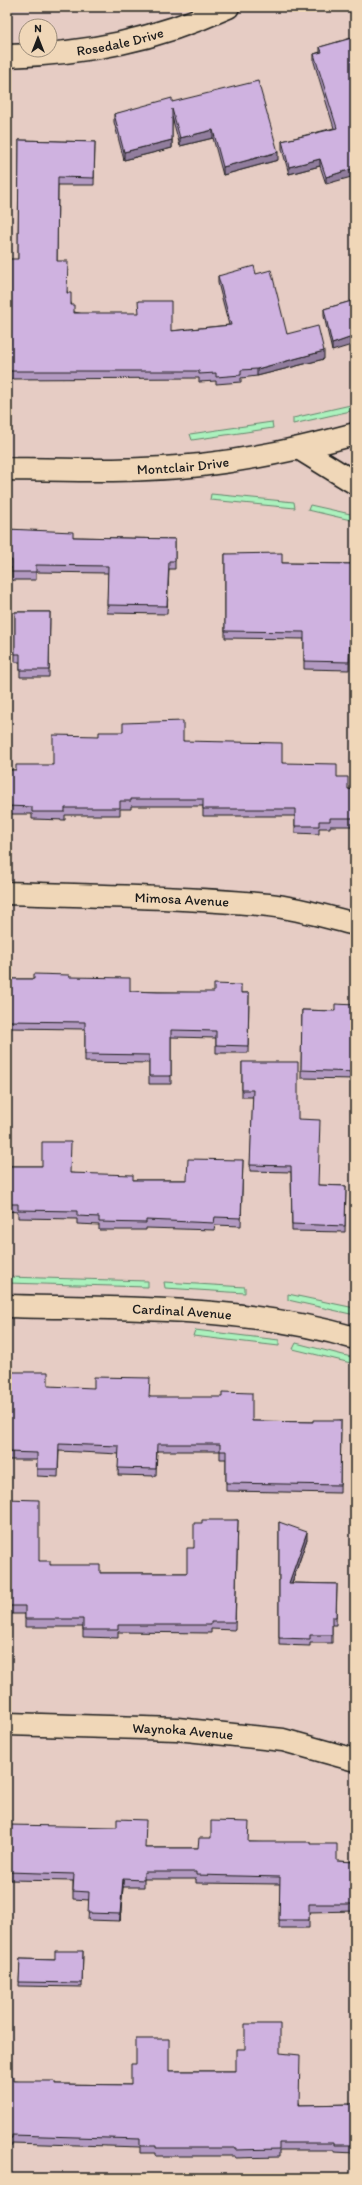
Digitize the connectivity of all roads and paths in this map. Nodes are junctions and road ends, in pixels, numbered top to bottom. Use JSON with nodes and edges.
{"nodes":[{"id":1,"x":228,"y":7,"type":"edge"},
{"id":2,"x":7,"y":56,"type":"edge"},
{"id":3,"x":355,"y":434,"type":"edge"},
{"id":4,"x":300,"y":449,"type":"junction"},
{"id":5,"x":7,"y":468,"type":"edge"},
{"id":6,"x":355,"y":483,"type":"edge"},
{"id":7,"x":7,"y":893,"type":"edge"},
{"id":8,"x":355,"y":924,"type":"edge"},
{"id":9,"x":7,"y":1306,"type":"edge"},
{"id":10,"x":355,"y":1338,"type":"edge"},
{"id":11,"x":7,"y":1724,"type":"edge"},
{"id":12,"x":355,"y":1760,"type":"edge"}],
"edges":[{"from":1,"to":2,"type":"street","name":"Rosedale Drive"},
{"from":3,"to":4,"type":"street","name":"Montclair Drive"},
{"from":4,"to":5,"type":"street","name":"Montclair Drive"},
{"from":4,"to":6,"type":"street"},
{"from":7,"to":8,"type":"street","name":"Mimosa Avenue"},
{"from":9,"to":10,"type":"street","name":"Cardinal Avenue"},
{"from":11,"to":12,"type":"street","name":"Waynoka Avenue"}]}
